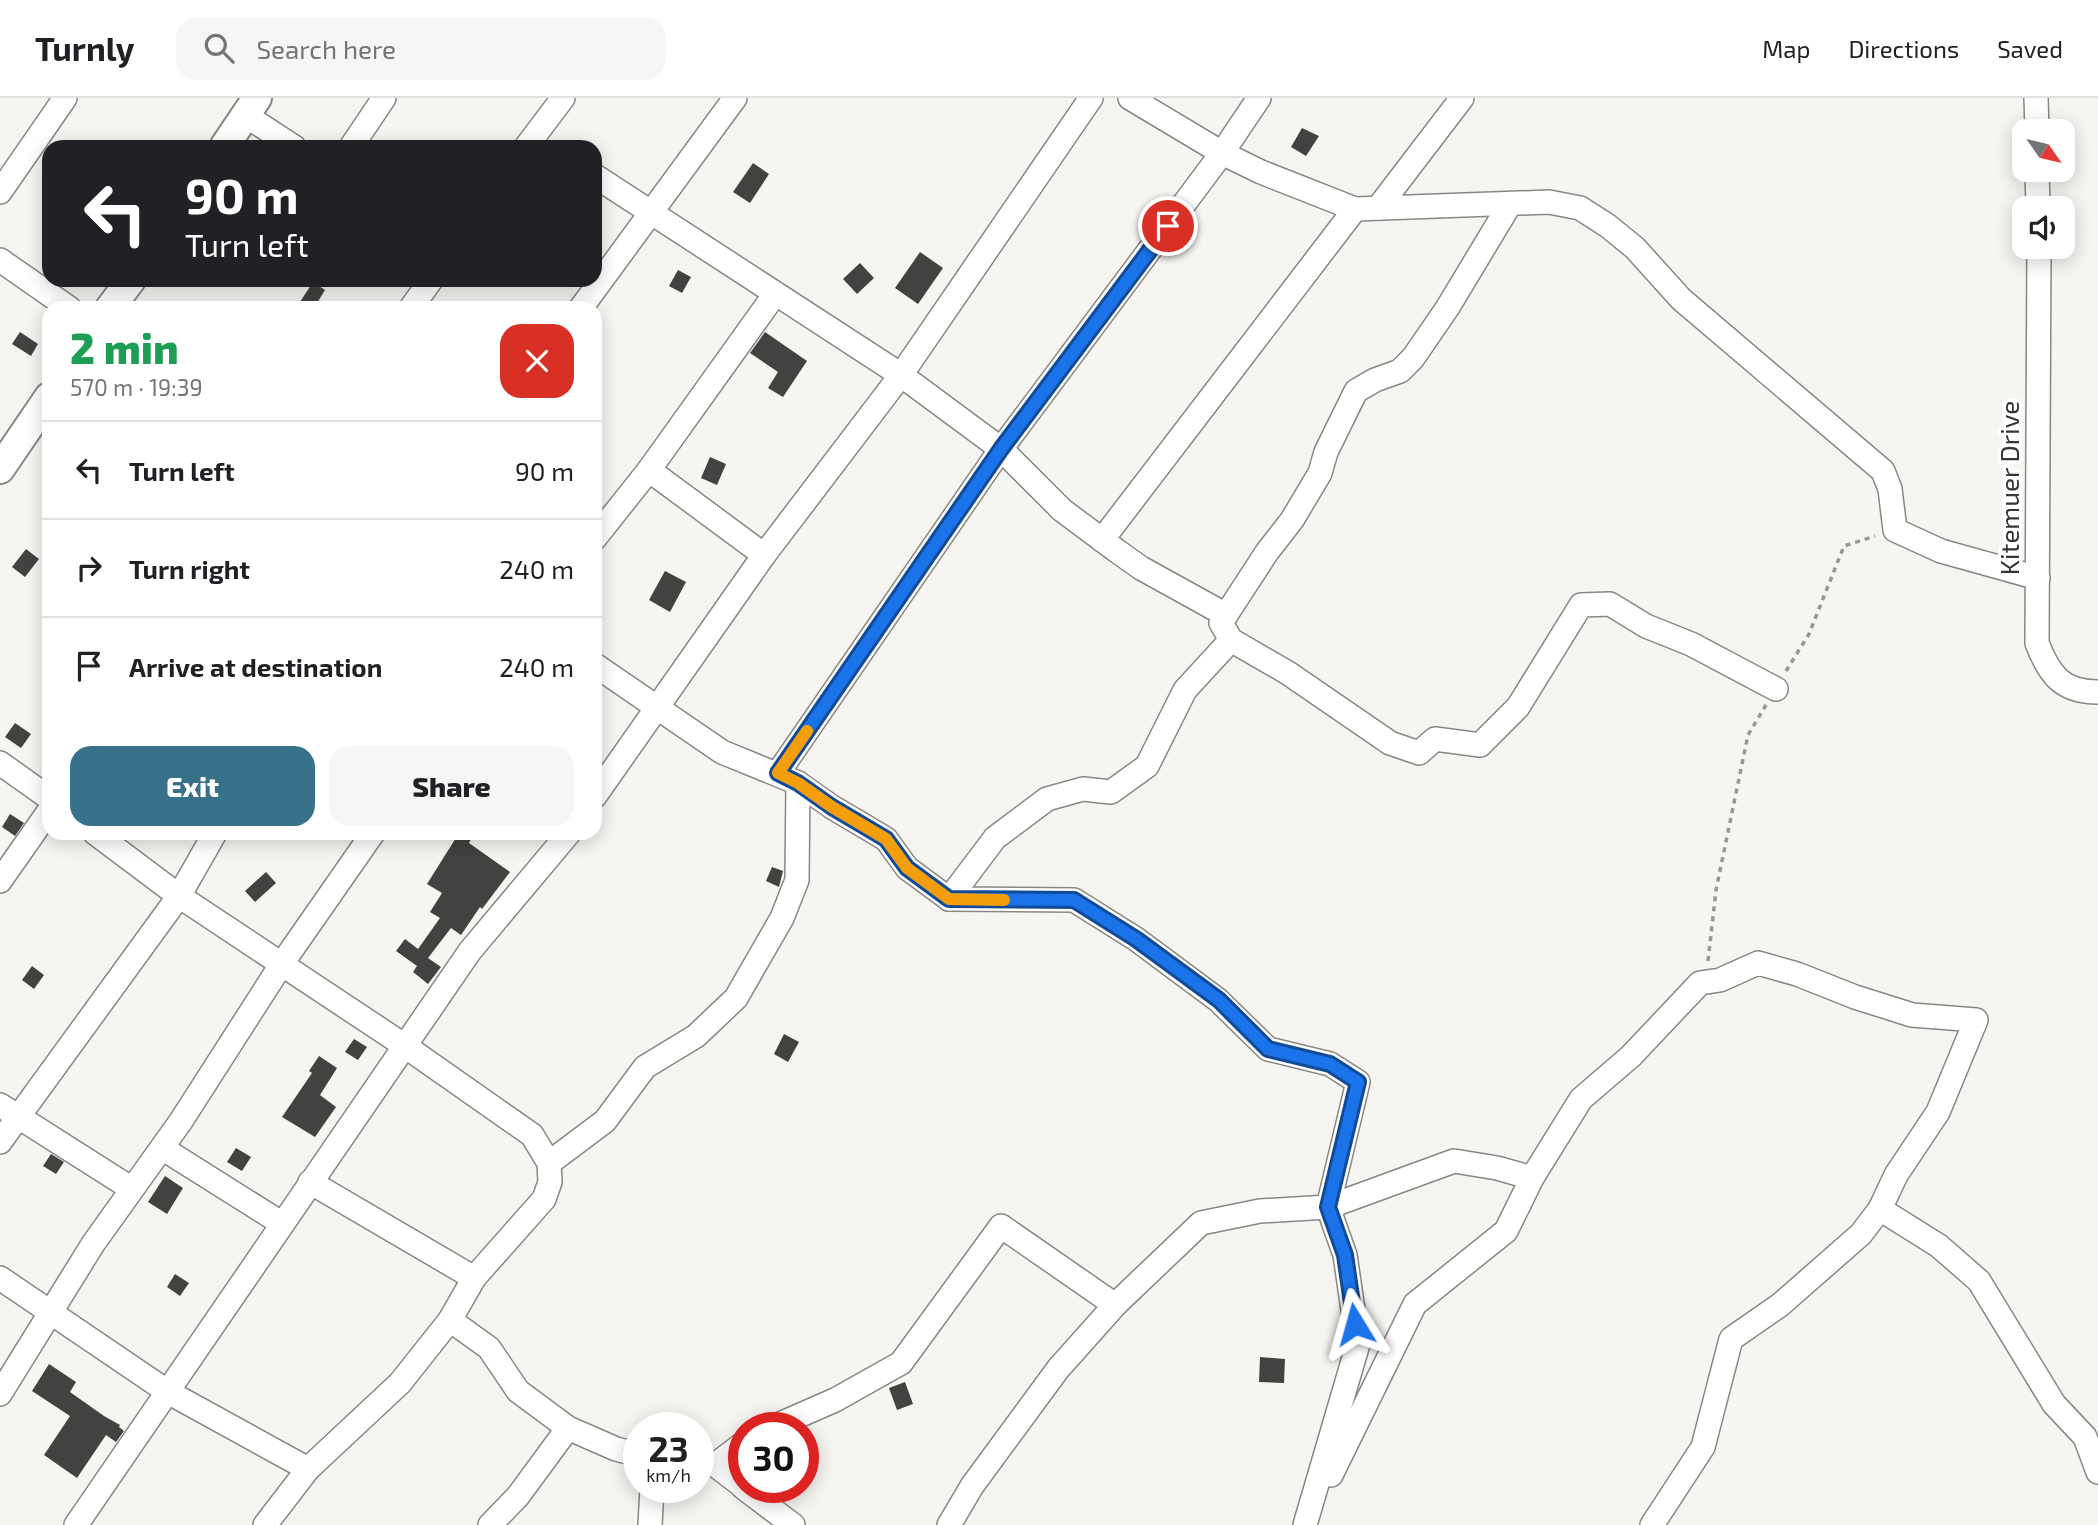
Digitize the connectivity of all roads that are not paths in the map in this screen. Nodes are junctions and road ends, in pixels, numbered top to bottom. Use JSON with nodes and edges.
{"nodes":[{"id":1,"x":65,"y":98,"type":"edge"},
{"id":2,"x":384,"y":98,"type":"edge"},
{"id":3,"x":563,"y":98,"type":"edge"},
{"id":4,"x":735,"y":98,"type":"edge"},
{"id":5,"x":1091,"y":98,"type":"edge"},
{"id":6,"x":1130,"y":98,"type":"edge"},
{"id":7,"x":1259,"y":98,"type":"edge"},
{"id":8,"x":1462,"y":98,"type":"edge"},
{"id":9,"x":2036,"y":98,"type":"edge"},
{"id":10,"x":251,"y":106,"type":"edge"},
{"id":11,"x":2037,"y":119,"type":"edge"},
{"id":12,"x":229,"y":140,"type":"edge"},
{"id":13,"x":287,"y":140,"type":"edge"},
{"id":14,"x":356,"y":140,"type":"edge"},
{"id":15,"x":538,"y":140,"type":"edge"},
{"id":16,"x":1222,"y":153,"type":"junction"},
{"id":17,"x":602,"y":180,"type":"edge"},
{"id":18,"x":0,"y":191,"type":"edge"},
{"id":19,"x":1510,"y":204,"type":"junction"},
{"id":20,"x":1366,"y":209,"type":"junction"},
{"id":21,"x":652,"y":212,"type":"junction"},
{"id":22,"x":2039,"y":259,"type":"edge"},
{"id":23,"x":0,"y":260,"type":"edge"},
{"id":24,"x":602,"y":280,"type":"edge"},
{"id":25,"x":775,"y":294,"type":"junction"},
{"id":26,"x":59,"y":301,"type":"edge"},
{"id":27,"x":901,"y":375,"type":"junction"},
{"id":28,"x":42,"y":407,"type":"edge"},
{"id":29,"x":1001,"y":449,"type":"junction"},
{"id":30,"x":0,"y":469,"type":"edge"},
{"id":31,"x":649,"y":470,"type":"junction"},
{"id":32,"x":602,"y":529,"type":"edge"},
{"id":33,"x":1102,"y":540,"type":"junction"},
{"id":34,"x":764,"y":555,"type":"junction"},
{"id":35,"x":2038,"y":578,"type":"junction"},
{"id":36,"x":1226,"y":615,"type":"junction"},
{"id":37,"x":1231,"y":640,"type":"junction"},
{"id":38,"x":602,"y":670,"type":"edge"},
{"id":39,"x":1776,"y":689,"type":"road end"},
{"id":40,"x":2098,"y":692,"type":"edge"},
{"id":41,"x":656,"y":706,"type":"junction"},
{"id":42,"x":0,"y":763,"type":"edge"},
{"id":43,"x":788,"y":778,"type":"junction"},
{"id":44,"x":602,"y":786,"type":"edge"},
{"id":45,"x":42,"y":793,"type":"edge"},
{"id":46,"x":42,"y":821,"type":"edge"},
{"id":47,"x":104,"y":840,"type":"edge"},
{"id":48,"x":211,"y":840,"type":"edge"},
{"id":49,"x":368,"y":840,"type":"edge"},
{"id":50,"x":563,"y":840,"type":"edge"},
{"id":51,"x":0,"y":881,"type":"edge"},
{"id":52,"x":179,"y":897,"type":"junction"},
{"id":53,"x":949,"y":899,"type":"junction"},
{"id":54,"x":281,"y":965,"type":"junction"},
{"id":55,"x":405,"y":1046,"type":"junction"},
{"id":56,"x":9,"y":1111,"type":"edge"},
{"id":57,"x":0,"y":1142,"type":"edge"},
{"id":58,"x":162,"y":1148,"type":"junction"},
{"id":59,"x":549,"y":1163,"type":"junction"},
{"id":60,"x":1532,"y":1178,"type":"junction"},
{"id":61,"x":310,"y":1182,"type":"junction"},
{"id":62,"x":132,"y":1189,"type":"junction"},
{"id":63,"x":1328,"y":1207,"type":"junction"},
{"id":64,"x":1880,"y":1209,"type":"junction"},
{"id":65,"x":281,"y":1223,"type":"junction"},
{"id":66,"x":0,"y":1278,"type":"edge"},
{"id":67,"x":474,"y":1279,"type":"junction"},
{"id":68,"x":1115,"y":1305,"type":"junction"},
{"id":69,"x":52,"y":1311,"type":"junction"},
{"id":70,"x":450,"y":1320,"type":"junction"},
{"id":71,"x":168,"y":1392,"type":"junction"},
{"id":72,"x":0,"y":1394,"type":"edge"},
{"id":73,"x":809,"y":1412,"type":"edge"},
{"id":74,"x":568,"y":1428,"type":"junction"},
{"id":75,"x":623,"y":1451,"type":"edge"},
{"id":76,"x":308,"y":1469,"type":"junction"},
{"id":77,"x":2098,"y":1472,"type":"edge"},
{"id":78,"x":651,"y":1503,"type":"edge"},
{"id":79,"x":765,"y":1503,"type":"edge"},
{"id":80,"x":76,"y":1525,"type":"edge"},
{"id":81,"x":265,"y":1525,"type":"edge"},
{"id":82,"x":490,"y":1525,"type":"edge"},
{"id":83,"x":650,"y":1525,"type":"edge"},
{"id":84,"x":793,"y":1525,"type":"edge"},
{"id":85,"x":949,"y":1525,"type":"edge"},
{"id":86,"x":1306,"y":1525,"type":"edge"},
{"id":87,"x":1652,"y":1525,"type":"edge"}],
"edges":[{"from":1,"to":18,"type":"street"},
{"from":2,"to":14,"type":"street"},
{"from":3,"to":15,"type":"street"},
{"from":4,"to":21,"type":"street"},
{"from":5,"to":27,"type":"street"},
{"from":6,"to":16,"type":"street"},
{"from":7,"to":16,"type":"street"},
{"from":8,"to":20,"type":"street"},
{"from":9,"to":11,"type":"street"},
{"from":10,"to":12,"type":"street"},
{"from":10,"to":13,"type":"street"},
{"from":16,"to":20,"type":"street"},
{"from":16,"to":29,"type":"street"},
{"from":17,"to":21,"type":"street"},
{"from":19,"to":20,"type":"street"},
{"from":19,"to":35,"type":"street"},
{"from":19,"to":36,"type":"street"},
{"from":20,"to":33,"type":"street"},
{"from":21,"to":24,"type":"street"},
{"from":21,"to":25,"type":"street"},
{"from":22,"to":35,"type":"street","name":"Kitemuer Drive"},
{"from":23,"to":26,"type":"street"},
{"from":25,"to":27,"type":"street"},
{"from":25,"to":31,"type":"street"},
{"from":27,"to":29,"type":"street"},
{"from":27,"to":34,"type":"street"},
{"from":28,"to":30,"type":"street"},
{"from":29,"to":33,"type":"street"},
{"from":29,"to":43,"type":"street"},
{"from":31,"to":32,"type":"street"},
{"from":31,"to":34,"type":"street"},
{"from":33,"to":36,"type":"street"},
{"from":34,"to":41,"type":"street"},
{"from":35,"to":40,"type":"street","name":"Kitemuer Drive"},
{"from":36,"to":37,"type":"street"},
{"from":37,"to":39,"type":"street"},
{"from":37,"to":53,"type":"street"},
{"from":38,"to":41,"type":"street"},
{"from":41,"to":43,"type":"street"},
{"from":41,"to":44,"type":"street"},
{"from":42,"to":45,"type":"street"},
{"from":43,"to":53,"type":"street"},
{"from":43,"to":59,"type":"street"},
{"from":46,"to":51,"type":"street"},
{"from":47,"to":52,"type":"street"},
{"from":48,"to":52,"type":"street"},
{"from":49,"to":54,"type":"street"},
{"from":50,"to":55,"type":"street"},
{"from":52,"to":54,"type":"street"},
{"from":52,"to":56,"type":"street"},
{"from":53,"to":63,"type":"street"},
{"from":54,"to":55,"type":"street"},
{"from":54,"to":58,"type":"street"},
{"from":55,"to":59,"type":"street"},
{"from":55,"to":61,"type":"street"},
{"from":56,"to":57,"type":"street"},
{"from":56,"to":62,"type":"street"},
{"from":58,"to":62,"type":"street"},
{"from":58,"to":65,"type":"street"},
{"from":59,"to":67,"type":"street"},
{"from":60,"to":63,"type":"street"},
{"from":60,"to":64,"type":"street"},
{"from":60,"to":86,"type":"street"},
{"from":61,"to":65,"type":"street"},
{"from":61,"to":67,"type":"street"},
{"from":62,"to":69,"type":"street"},
{"from":63,"to":68,"type":"street"},
{"from":63,"to":86,"type":"street"},
{"from":64,"to":77,"type":"street"},
{"from":64,"to":87,"type":"street"},
{"from":65,"to":71,"type":"street"},
{"from":66,"to":69,"type":"street"},
{"from":67,"to":70,"type":"street"},
{"from":68,"to":73,"type":"street"},
{"from":68,"to":85,"type":"street"},
{"from":69,"to":71,"type":"street"},
{"from":69,"to":72,"type":"street"},
{"from":70,"to":74,"type":"street"},
{"from":70,"to":76,"type":"street"},
{"from":71,"to":76,"type":"street"},
{"from":71,"to":80,"type":"street"},
{"from":74,"to":75,"type":"street"},
{"from":74,"to":82,"type":"street"},
{"from":76,"to":81,"type":"street"},
{"from":78,"to":83,"type":"street"},
{"from":79,"to":84,"type":"street"}]}
